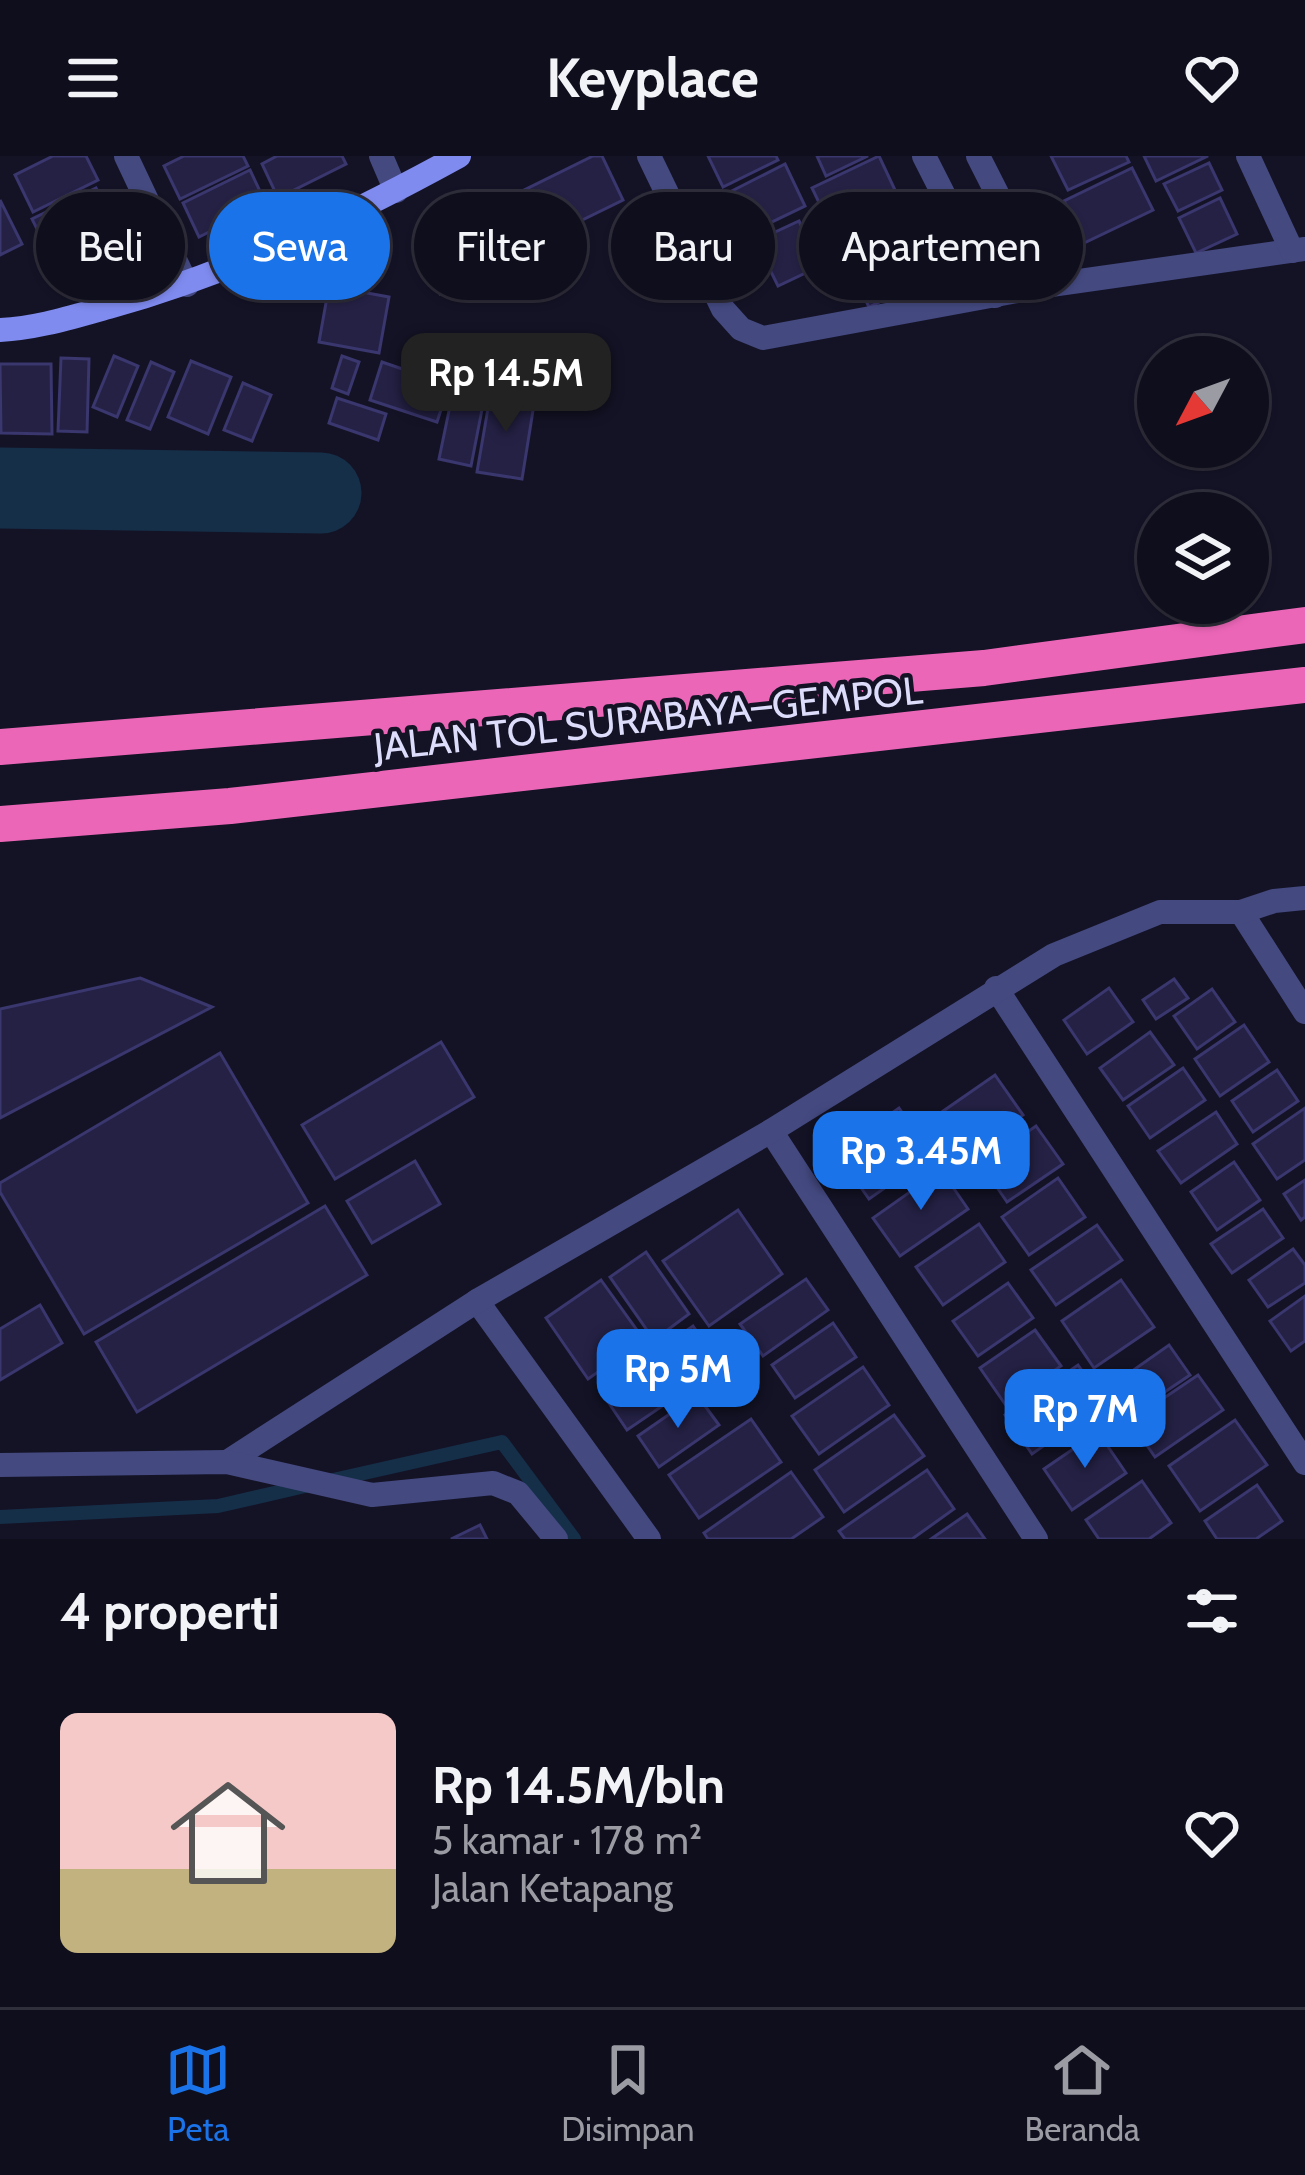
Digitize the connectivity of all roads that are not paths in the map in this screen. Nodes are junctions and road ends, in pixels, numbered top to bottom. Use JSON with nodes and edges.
{"nodes":[{"id":1,"x":126,"y":156,"type":"edge"},
{"id":2,"x":381,"y":156,"type":"edge"},
{"id":3,"x":459,"y":156,"type":"edge"},
{"id":4,"x":649,"y":156,"type":"edge"},
{"id":5,"x":924,"y":156,"type":"edge"},
{"id":6,"x":978,"y":156,"type":"edge"},
{"id":7,"x":1248,"y":156,"type":"edge"},
{"id":8,"x":396,"y":191,"type":"junction"},
{"id":9,"x":942,"y":192,"type":"edge"},
{"id":10,"x":996,"y":192,"type":"edge"},
{"id":11,"x":1299,"y":250,"type":"edge"},
{"id":12,"x":1083,"y":280,"type":"edge"},
{"id":13,"x":187,"y":285,"type":"junction"},
{"id":14,"x":974,"y":300,"type":"edge"},
{"id":15,"x":0,"y":330,"type":"edge"},
{"id":16,"x":1305,"y":625,"type":"edge"},
{"id":17,"x":1305,"y":685,"type":"edge"},
{"id":18,"x":0,"y":747,"type":"edge"},
{"id":19,"x":0,"y":824,"type":"edge"},
{"id":20,"x":1305,"y":898,"type":"edge"},
{"id":21,"x":1241,"y":912,"type":"junction"},
{"id":22,"x":996,"y":988,"type":"junction"},
{"id":23,"x":1305,"y":1012,"type":"edge"},
{"id":24,"x":771,"y":1131,"type":"junction"},
{"id":25,"x":477,"y":1301,"type":"junction"},
{"id":26,"x":227,"y":1462,"type":"junction"},
{"id":27,"x":1305,"y":1463,"type":"edge"},
{"id":28,"x":0,"y":1465,"type":"edge"},
{"id":29,"x":556,"y":1539,"type":"edge"},
{"id":30,"x":649,"y":1539,"type":"edge"},
{"id":31,"x":1036,"y":1539,"type":"edge"}],
"edges":[{"from":1,"to":13,"type":"street"},
{"from":2,"to":8,"type":"street"},
{"from":3,"to":8,"type":"street"},
{"from":4,"to":14,"type":"street"},
{"from":5,"to":9,"type":"street"},
{"from":6,"to":10,"type":"street"},
{"from":7,"to":11,"type":"street"},
{"from":8,"to":13,"type":"street"},
{"from":11,"to":12,"type":"street"},
{"from":13,"to":15,"type":"street"},
{"from":16,"to":18,"type":"highway","name":"JALAN TOL SURABAYA–GEMPOL"},
{"from":17,"to":19,"type":"highway","name":"JALAN TOL SURABAYA–GEMPOL"},
{"from":20,"to":21,"type":"street"},
{"from":21,"to":22,"type":"street"},
{"from":21,"to":23,"type":"street"},
{"from":22,"to":24,"type":"street"},
{"from":22,"to":27,"type":"street"},
{"from":24,"to":25,"type":"street"},
{"from":24,"to":31,"type":"street"},
{"from":25,"to":26,"type":"street"},
{"from":25,"to":30,"type":"street"},
{"from":26,"to":28,"type":"street"},
{"from":26,"to":29,"type":"street"}]}
